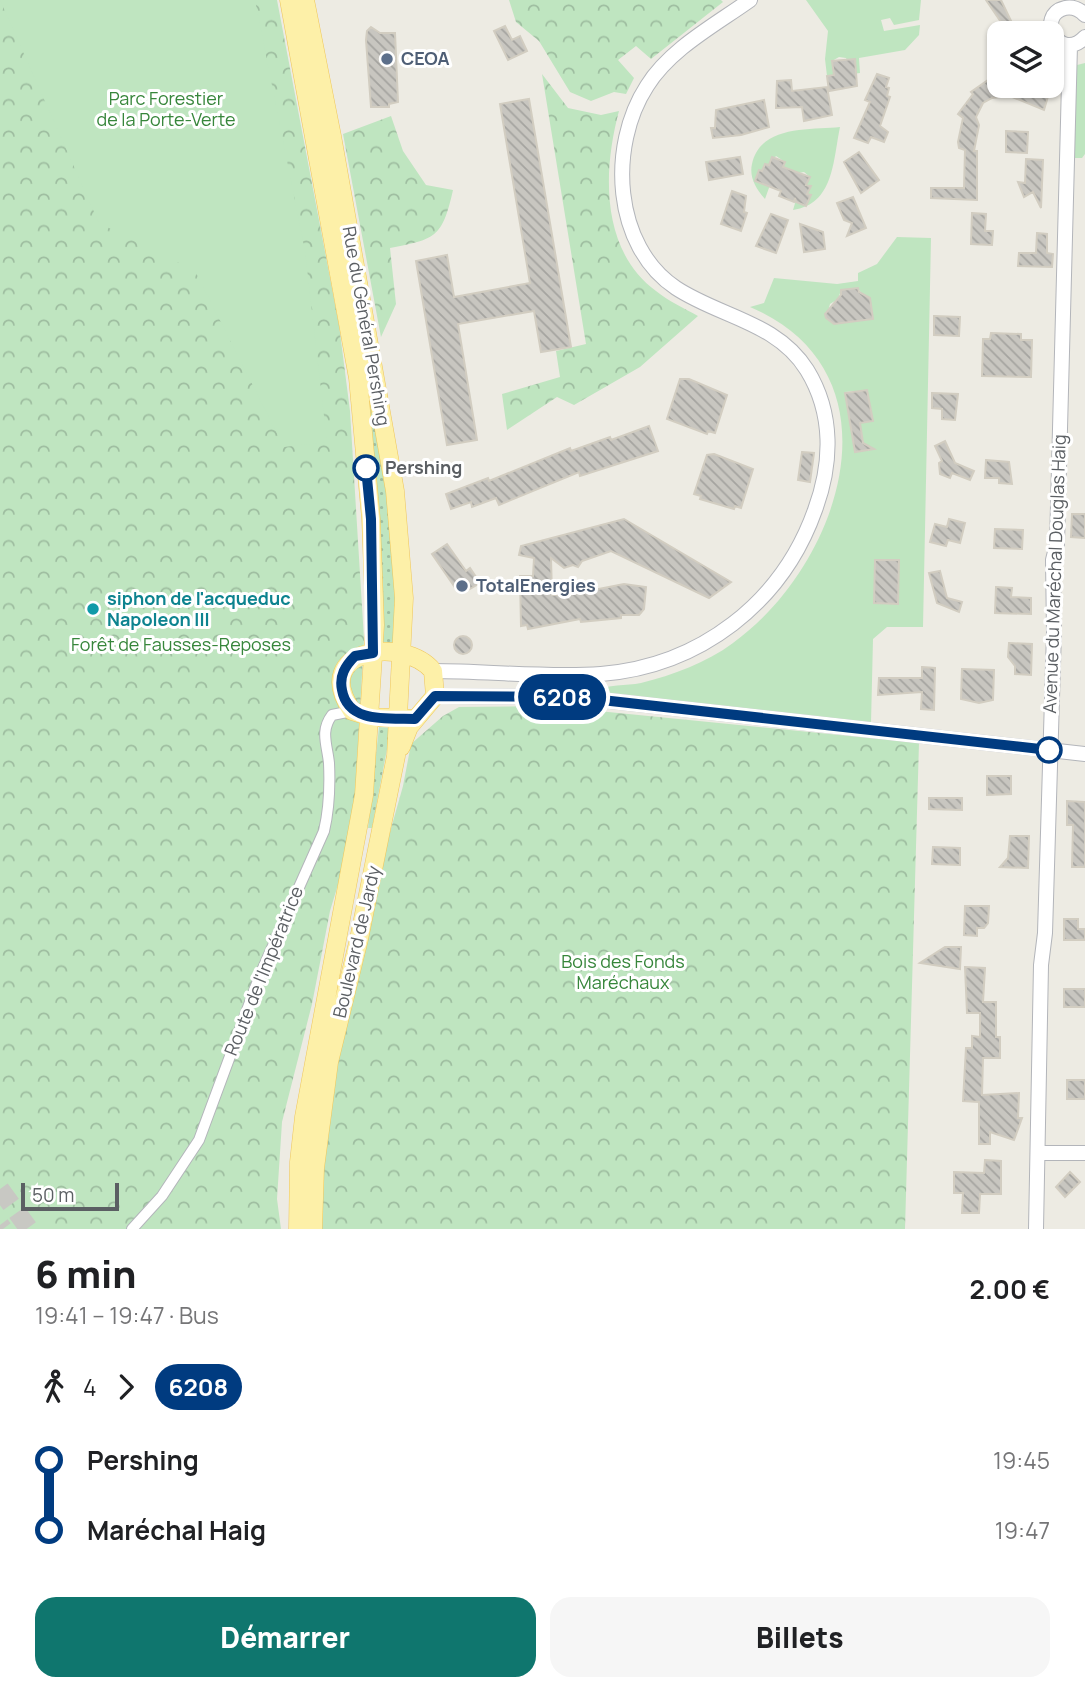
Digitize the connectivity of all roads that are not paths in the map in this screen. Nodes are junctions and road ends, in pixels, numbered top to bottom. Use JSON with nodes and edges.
{"nodes":[{"id":1,"x":289,"y":0,"type":"edge"},
{"id":2,"x":305,"y":0,"type":"edge"},
{"id":3,"x":750,"y":0,"type":"edge"},
{"id":4,"x":1058,"y":5,"type":"edge"},
{"id":5,"x":1085,"y":15,"type":"edge"},
{"id":6,"x":1085,"y":37,"type":"edge"},
{"id":7,"x":1070,"y":45,"type":"junction"},
{"id":8,"x":373,"y":653,"type":"junction"},
{"id":9,"x":403,"y":655,"type":"junction"},
{"id":10,"x":433,"y":671,"type":"junction"},
{"id":11,"x":435,"y":696,"type":"junction"},
{"id":12,"x":352,"y":711,"type":"junction"},
{"id":13,"x":371,"y":717,"type":"junction"},
{"id":14,"x":407,"y":719,"type":"junction"},
{"id":15,"x":1049,"y":750,"type":"junction"},
{"id":16,"x":1085,"y":754,"type":"edge"},
{"id":17,"x":1038,"y":1153,"type":"junction"},
{"id":18,"x":1085,"y":1153,"type":"edge"},
{"id":19,"x":132,"y":1229,"type":"edge"},
{"id":20,"x":298,"y":1229,"type":"edge"},
{"id":21,"x":313,"y":1229,"type":"edge"},
{"id":22,"x":1036,"y":1229,"type":"edge"}],
"edges":[{"from":1,"to":8,"type":"main road","name":"Rue du Général Pershing"},
{"from":2,"to":9,"type":"main road","name":"Rue du Général Pershing"},
{"from":3,"to":10,"type":"street"},
{"from":4,"to":5,"type":"street"},
{"from":4,"to":7,"type":"street"},
{"from":6,"to":7,"type":"street"},
{"from":7,"to":15,"type":"street","name":"Avenue du Maréchal Douglas Haig"},
{"from":8,"to":9,"type":"main road"},
{"from":8,"to":12,"type":"main road"},
{"from":8,"to":13,"type":"main road","name":"Boulevard de Jardy"},
{"from":9,"to":10,"type":"main road"},
{"from":9,"to":14,"type":"main road"},
{"from":10,"to":11,"type":"main road"},
{"from":11,"to":14,"type":"main road"},
{"from":11,"to":15,"type":"street"},
{"from":12,"to":13,"type":"main road"},
{"from":12,"to":19,"type":"street","name":"Route de l'Impératrice"},
{"from":13,"to":14,"type":"main road"},
{"from":13,"to":20,"type":"main road","name":"Boulevard de Jardy"},
{"from":14,"to":21,"type":"main road","name":"Boulevard de Jardy"},
{"from":15,"to":16,"type":"street"},
{"from":15,"to":17,"type":"street","name":"Avenue du Maréchal Douglas Haig"},
{"from":17,"to":18,"type":"street"},
{"from":17,"to":22,"type":"street","name":"Avenue du Maréchal Douglas Haig"}]}
